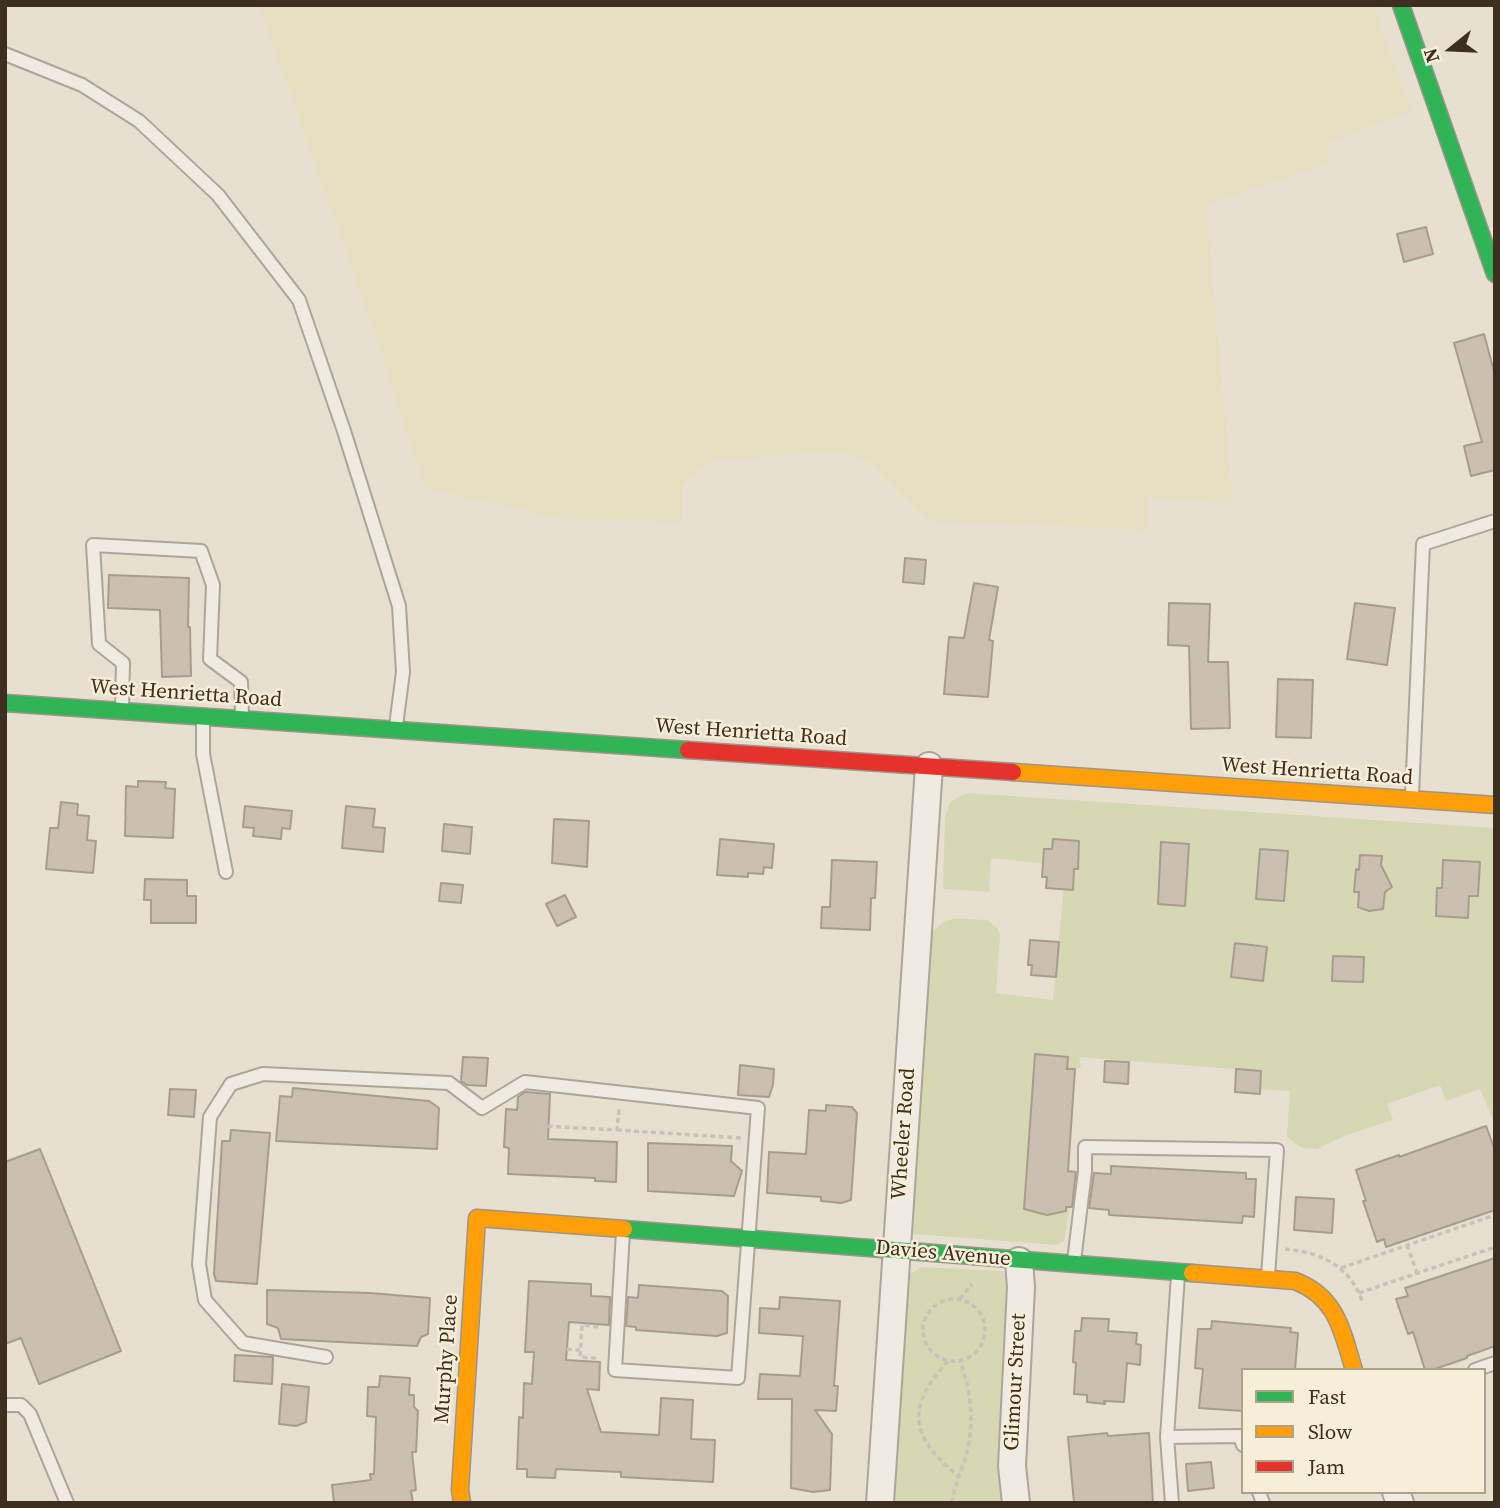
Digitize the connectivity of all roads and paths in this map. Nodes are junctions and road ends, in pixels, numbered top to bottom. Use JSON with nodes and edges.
{"nodes":[{"id":1,"x":1401,"y":5,"type":"edge"},
{"id":2,"x":5,"y":54,"type":"edge"},
{"id":3,"x":1495,"y":274,"type":"edge"},
{"id":4,"x":1495,"y":520,"type":"edge"},
{"id":5,"x":5,"y":703,"type":"edge"},
{"id":6,"x":122,"y":711,"type":"junction"},
{"id":7,"x":203,"y":716,"type":"junction"},
{"id":8,"x":243,"y":719,"type":"junction"},
{"id":9,"x":395,"y":730,"type":"junction"},
{"id":10,"x":929,"y":766,"type":"junction"},
{"id":11,"x":1412,"y":799,"type":"junction"},
{"id":12,"x":1495,"y":805,"type":"edge"},
{"id":13,"x":226,"y":872,"type":"dead end"},
{"id":14,"x":620,"y":1093,"type":"junction"},
{"id":15,"x":617,"y":1130,"type":"junction"},
{"id":16,"x":536,"y":1131,"type":"dead end"},
{"id":17,"x":755,"y":1139,"type":"junction"},
{"id":18,"x":1495,"y":1215,"type":"edge"},
{"id":19,"x":477,"y":1218,"type":"joint"},
{"id":20,"x":624,"y":1229,"type":"junction"},
{"id":21,"x":747,"y":1238,"type":"junction"},
{"id":22,"x":1407,"y":1245,"type":"junction"},
{"id":23,"x":1495,"y":1247,"type":"edge"},
{"id":24,"x":896,"y":1250,"type":"junction"},
{"id":25,"x":1019,"y":1261,"type":"junction"},
{"id":26,"x":1073,"y":1265,"type":"junction"},
{"id":27,"x":1340,"y":1268,"type":"dead end"},
{"id":28,"x":1178,"y":1271,"type":"junction"},
{"id":29,"x":1416,"y":1273,"type":"junction"},
{"id":30,"x":1268,"y":1277,"type":"junction"},
{"id":31,"x":973,"y":1283,"type":"dead end"},
{"id":32,"x":1359,"y":1293,"type":"dead end"},
{"id":33,"x":960,"y":1299,"type":"junction"},
{"id":34,"x":600,"y":1327,"type":"dead end"},
{"id":35,"x":567,"y":1349,"type":"dead end"},
{"id":36,"x":580,"y":1350,"type":"junction"},
{"id":37,"x":326,"y":1357,"type":"dead end"},
{"id":38,"x":596,"y":1358,"type":"dead end"},
{"id":39,"x":960,"y":1361,"type":"junction"},
{"id":40,"x":948,"y":1362,"type":"junction"},
{"id":41,"x":1353,"y":1368,"type":"edge"},
{"id":42,"x":5,"y":1405,"type":"edge"},
{"id":43,"x":1167,"y":1437,"type":"junction"},
{"id":44,"x":1241,"y":1440,"type":"edge"},
{"id":45,"x":958,"y":1476,"type":"junction"},
{"id":46,"x":67,"y":1503,"type":"edge"},
{"id":47,"x":462,"y":1503,"type":"edge"},
{"id":48,"x":880,"y":1503,"type":"edge"},
{"id":49,"x":952,"y":1503,"type":"edge"},
{"id":50,"x":1016,"y":1503,"type":"edge"},
{"id":51,"x":1172,"y":1503,"type":"edge"}],
"edges":[{"from":1,"to":3,"type":"street"},
{"from":2,"to":9,"type":"lane"},
{"from":4,"to":11,"type":"lane"},
{"from":5,"to":6,"type":"street","name":"West Henrietta Road"},
{"from":6,"to":7,"type":"street","name":"West Henrietta Road"},
{"from":6,"to":8,"type":"lane"},
{"from":7,"to":8,"type":"street","name":"West Henrietta Road"},
{"from":7,"to":13,"type":"lane"},
{"from":8,"to":9,"type":"street","name":"West Henrietta Road"},
{"from":9,"to":10,"type":"street","name":"West Henrietta Road"},
{"from":10,"to":11,"type":"street","name":"West Henrietta Road"},
{"from":10,"to":24,"type":"street","name":"Wheeler Road"},
{"from":11,"to":12,"type":"street","name":"West Henrietta Road"},
{"from":14,"to":15,"type":"path"},
{"from":14,"to":17,"type":"lane"},
{"from":14,"to":37,"type":"lane"},
{"from":15,"to":16,"type":"path"},
{"from":15,"to":17,"type":"path"},
{"from":17,"to":21,"type":"lane"},
{"from":18,"to":22,"type":"path"},
{"from":19,"to":20,"type":"street","name":"Davies Avenue"},
{"from":19,"to":47,"type":"street","name":"Murphy Place"},
{"from":20,"to":21,"type":"street","name":"Davies Avenue"},
{"from":20,"to":21,"type":"lane"},
{"from":21,"to":24,"type":"street","name":"Davies Avenue"},
{"from":22,"to":27,"type":"path"},
{"from":22,"to":29,"type":"path"},
{"from":23,"to":29,"type":"path"},
{"from":24,"to":25,"type":"street","name":"Davies Avenue"},
{"from":24,"to":48,"type":"street","name":"Wheeler Road"},
{"from":25,"to":26,"type":"street","name":"Davies Avenue"},
{"from":25,"to":50,"type":"street","name":"Glimour Street"},
{"from":26,"to":28,"type":"street","name":"Davies Avenue"},
{"from":26,"to":30,"type":"lane"},
{"from":28,"to":30,"type":"street","name":"Davies Avenue"},
{"from":28,"to":43,"type":"lane"},
{"from":29,"to":32,"type":"path"},
{"from":30,"to":41,"type":"street","name":"Davies Avenue"},
{"from":31,"to":33,"type":"path"},
{"from":33,"to":39,"type":"path"},
{"from":33,"to":40,"type":"path"},
{"from":34,"to":36,"type":"path"},
{"from":35,"to":36,"type":"path"},
{"from":36,"to":38,"type":"path"},
{"from":39,"to":40,"type":"path"},
{"from":39,"to":45,"type":"path"},
{"from":40,"to":45,"type":"path"},
{"from":42,"to":46,"type":"lane"},
{"from":43,"to":44,"type":"lane"},
{"from":43,"to":51,"type":"lane"},
{"from":45,"to":49,"type":"path"}]}
